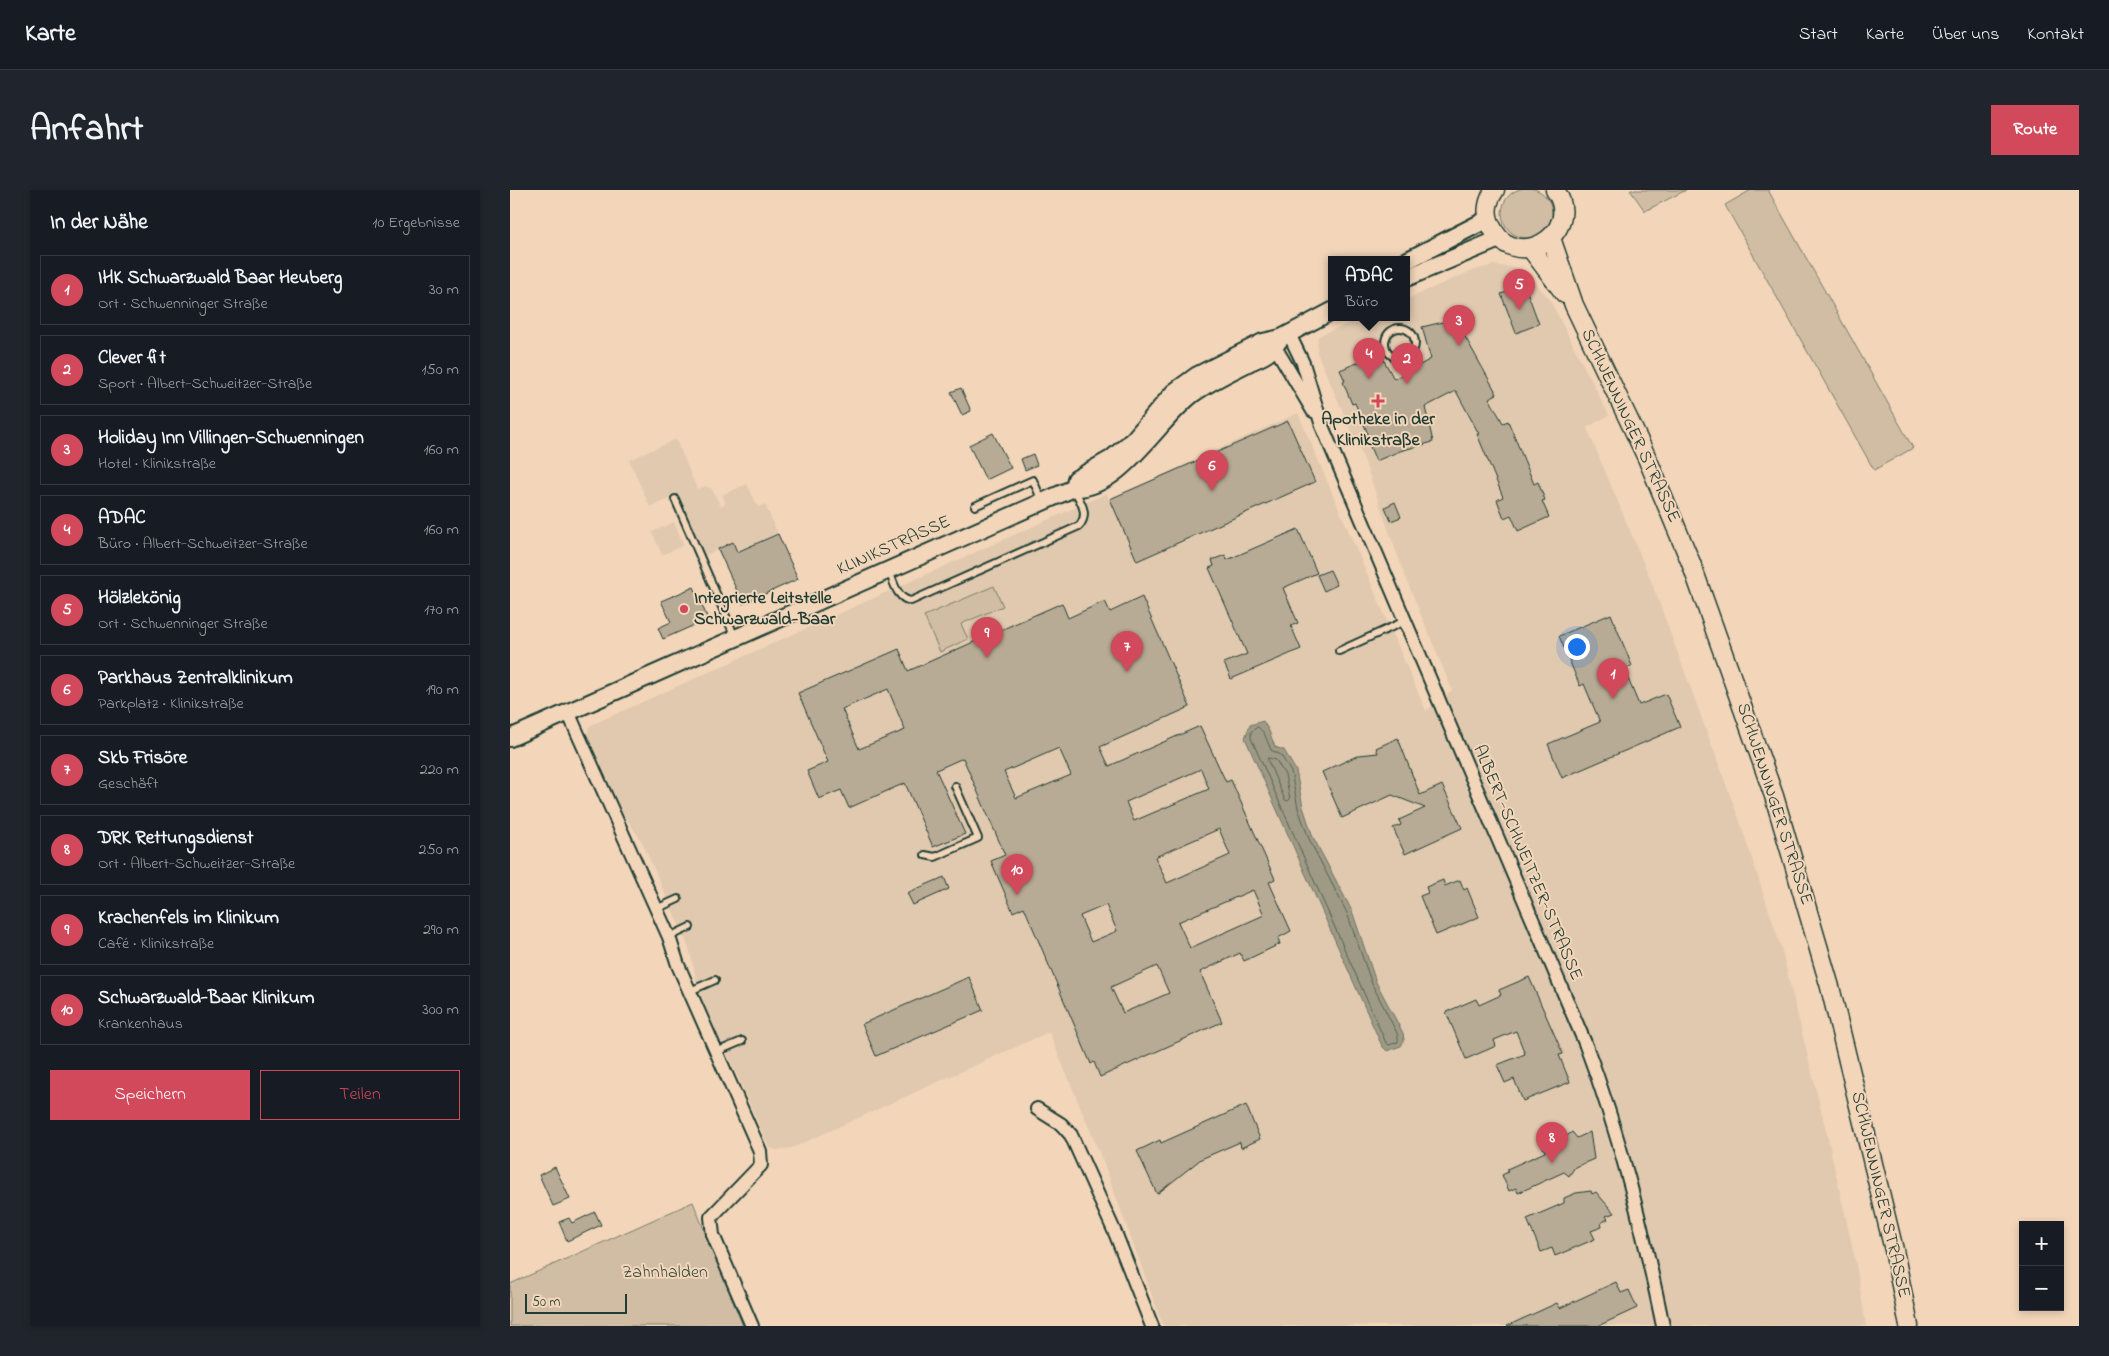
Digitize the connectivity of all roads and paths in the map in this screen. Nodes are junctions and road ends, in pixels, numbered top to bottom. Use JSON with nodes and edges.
{"nodes":[{"id":1,"x":1495,"y":190,"type":"edge"},
{"id":2,"x":1556,"y":190,"type":"edge"},
{"id":3,"x":1488,"y":219,"type":"junction"},
{"id":4,"x":1551,"y":238,"type":"junction"},
{"id":5,"x":1499,"y":239,"type":"junction"},
{"id":6,"x":1531,"y":249,"type":"junction"},
{"id":7,"x":1410,"y":259,"type":"edge"},
{"id":8,"x":1410,"y":276,"type":"edge"},
{"id":9,"x":1574,"y":304,"type":"junction"},
{"id":10,"x":1328,"y":313,"type":"edge"},
{"id":11,"x":1403,"y":328,"type":"joint"},
{"id":12,"x":1281,"y":339,"type":"junction"},
{"id":13,"x":1322,"y":426,"type":"junction"},
{"id":14,"x":1074,"y":488,"type":"junction"},
{"id":15,"x":675,"y":499,"type":"dead end"},
{"id":16,"x":1042,"y":502,"type":"junction"},
{"id":17,"x":975,"y":506,"type":"dead end"},
{"id":18,"x":889,"y":570,"type":"junction"},
{"id":19,"x":1405,"y":621,"type":"junction"},
{"id":20,"x":735,"y":638,"type":"junction"},
{"id":21,"x":1339,"y":651,"type":"dead end"},
{"id":22,"x":568,"y":712,"type":"junction"},
{"id":23,"x":510,"y":738,"type":"edge"},
{"id":24,"x":955,"y":786,"type":"dead end"},
{"id":25,"x":924,"y":855,"type":"dead end"},
{"id":26,"x":678,"y":900,"type":"dead end"},
{"id":27,"x":656,"y":909,"type":"junction"},
{"id":28,"x":690,"y":927,"type":"dead end"},
{"id":29,"x":669,"y":937,"type":"junction"},
{"id":30,"x":715,"y":980,"type":"dead end"},
{"id":31,"x":690,"y":991,"type":"junction"},
{"id":32,"x":742,"y":1041,"type":"dead end"},
{"id":33,"x":716,"y":1052,"type":"junction"},
{"id":34,"x":1036,"y":1109,"type":"dead end"},
{"id":35,"x":1661,"y":1324,"type":"edge"},
{"id":36,"x":752,"y":1326,"type":"edge"},
{"id":37,"x":1152,"y":1326,"type":"edge"},
{"id":38,"x":1909,"y":1326,"type":"edge"}],
"edges":[{"from":1,"to":3,"type":"main road"},
{"from":2,"to":4,"type":"main road"},
{"from":3,"to":5,"type":"main road"},
{"from":3,"to":7,"type":"street"},
{"from":4,"to":6,"type":"main road"},
{"from":4,"to":9,"type":"main road","name":"SCHWENNINGER STRASSE"},
{"from":5,"to":6,"type":"main road"},
{"from":5,"to":8,"type":"street"},
{"from":6,"to":9,"type":"main road","name":"SCHWENNINGER STRASSE"},
{"from":9,"to":38,"type":"main road","name":"SCHWENNINGER STRASSE"},
{"from":10,"to":12,"type":"street","name":"KLINIKSTRASSE"},
{"from":11,"to":11,"type":"lane"},
{"from":12,"to":13,"type":"street","name":"ALBERT-SCHWEITZER-STRASSE"},
{"from":12,"to":13,"type":"street","name":"ALBERT-SCHWEITZER-STRASSE"},
{"from":12,"to":14,"type":"street","name":"KLINIKSTRASSE"},
{"from":13,"to":19,"type":"street","name":"ALBERT-SCHWEITZER-STRASSE"},
{"from":14,"to":16,"type":"street","name":"KLINIKSTRASSE"},
{"from":14,"to":18,"type":"lane"},
{"from":15,"to":20,"type":"lane"},
{"from":16,"to":17,"type":"lane"},
{"from":16,"to":18,"type":"street","name":"KLINIKSTRASSE"},
{"from":18,"to":20,"type":"street","name":"KLINIKSTRASSE"},
{"from":19,"to":21,"type":"lane"},
{"from":19,"to":35,"type":"street","name":"ALBERT-SCHWEITZER-STRASSE"},
{"from":20,"to":22,"type":"street","name":"KLINIKSTRASSE"},
{"from":22,"to":23,"type":"street","name":"KLINIKSTRASSE"},
{"from":22,"to":27,"type":"street"},
{"from":24,"to":25,"type":"lane"},
{"from":26,"to":27,"type":"lane"},
{"from":27,"to":29,"type":"street"},
{"from":28,"to":29,"type":"lane"},
{"from":29,"to":31,"type":"street"},
{"from":30,"to":31,"type":"lane"},
{"from":31,"to":33,"type":"street"},
{"from":32,"to":33,"type":"lane"},
{"from":33,"to":36,"type":"street"},
{"from":34,"to":37,"type":"street"}]}
